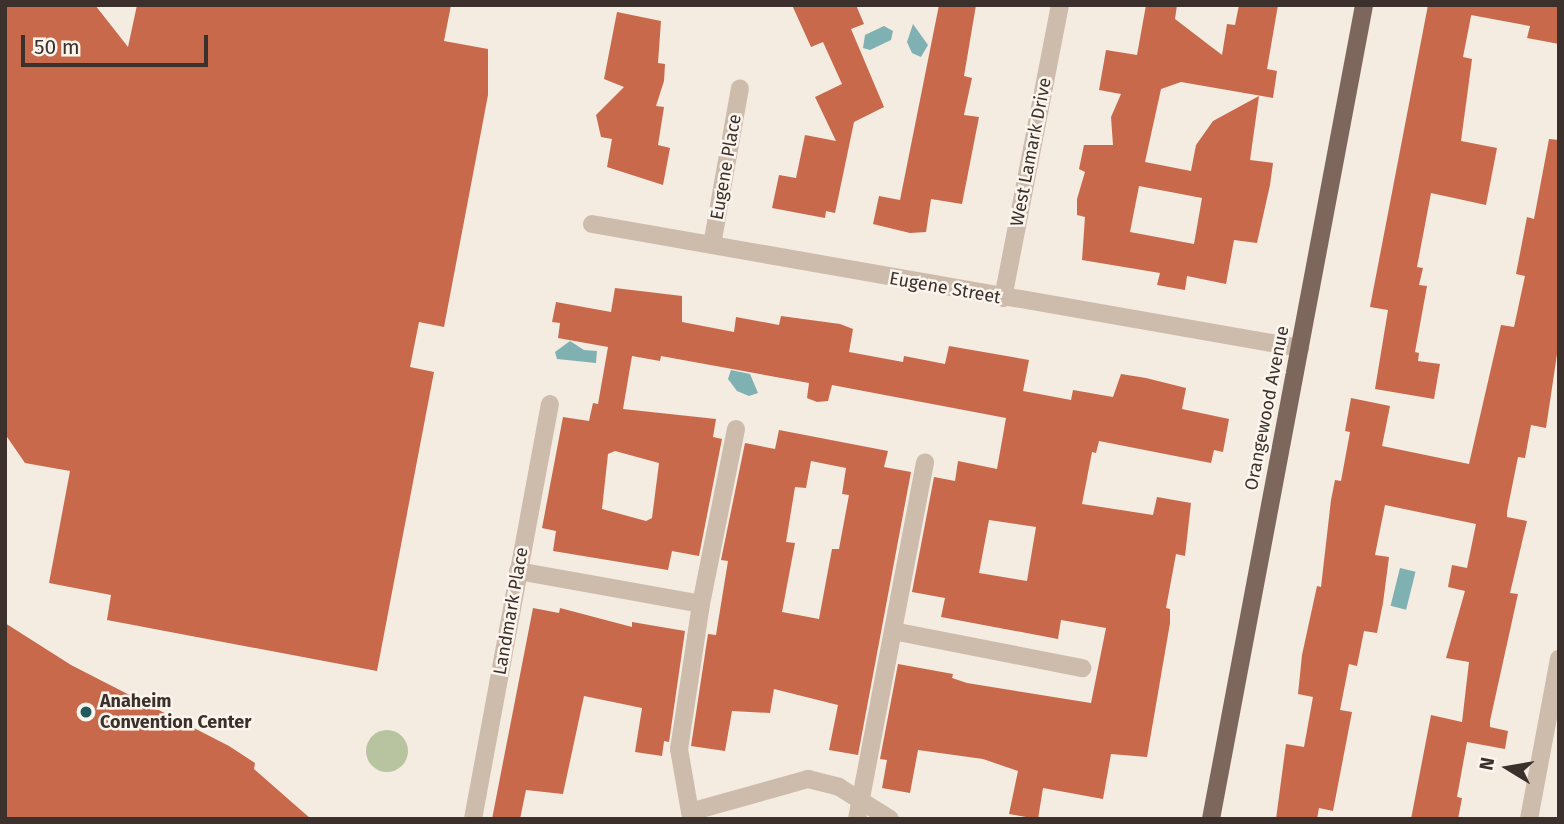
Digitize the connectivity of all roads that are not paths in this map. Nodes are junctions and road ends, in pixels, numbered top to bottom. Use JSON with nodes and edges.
{"nodes":[{"id":1,"x":1060,"y":5,"type":"edge"},
{"id":2,"x":1364,"y":5,"type":"edge"},
{"id":3,"x":740,"y":88,"type":"dead end"},
{"id":4,"x":592,"y":224,"type":"dead end"},
{"id":5,"x":712,"y":246,"type":"junction"},
{"id":6,"x":1003,"y":298,"type":"junction"},
{"id":7,"x":1300,"y":348,"type":"junction"},
{"id":8,"x":550,"y":404,"type":"dead end"},
{"id":9,"x":737,"y":429,"type":"dead end"},
{"id":10,"x":925,"y":462,"type":"dead end"},
{"id":11,"x":518,"y":571,"type":"junction"},
{"id":12,"x":701,"y":604,"type":"junction"},
{"id":13,"x":894,"y":631,"type":"junction"},
{"id":14,"x":1559,"y":659,"type":"edge"},
{"id":15,"x":1082,"y":668,"type":"dead end"},
{"id":16,"x":858,"y":810,"type":"edge"},
{"id":17,"x":473,"y":819,"type":"edge"},
{"id":18,"x":890,"y":819,"type":"edge"},
{"id":19,"x":1211,"y":819,"type":"edge"},
{"id":20,"x":1529,"y":819,"type":"edge"}],
"edges":[{"from":1,"to":6,"type":"street","name":"West Lamark Drive"},
{"from":2,"to":7,"type":"main road","name":"Orangewood Avenue"},
{"from":3,"to":5,"type":"street","name":"Eugene Place"},
{"from":4,"to":5,"type":"street","name":"Eugene Street"},
{"from":5,"to":6,"type":"street","name":"Eugene Street"},
{"from":6,"to":7,"type":"street","name":"Eugene Street"},
{"from":7,"to":19,"type":"main road","name":"Orangewood Avenue"},
{"from":8,"to":11,"type":"street","name":"Landmark Place"},
{"from":9,"to":12,"type":"street"},
{"from":10,"to":13,"type":"street"},
{"from":11,"to":12,"type":"street"},
{"from":11,"to":17,"type":"street","name":"Landmark Place"},
{"from":12,"to":16,"type":"street"},
{"from":13,"to":15,"type":"street"},
{"from":13,"to":16,"type":"street"},
{"from":14,"to":20,"type":"street"},
{"from":16,"to":18,"type":"street"}]}
